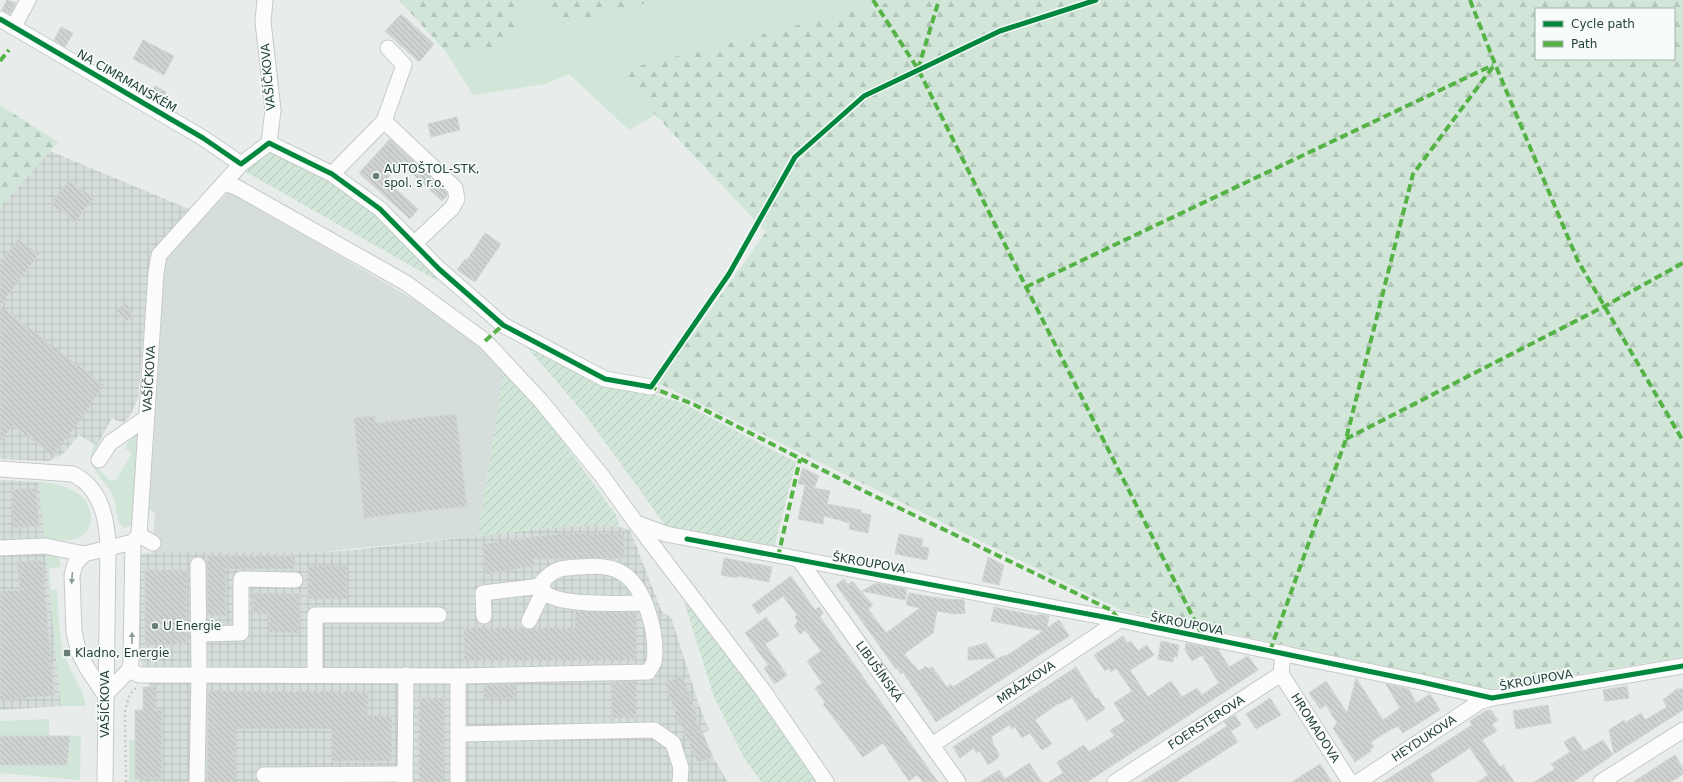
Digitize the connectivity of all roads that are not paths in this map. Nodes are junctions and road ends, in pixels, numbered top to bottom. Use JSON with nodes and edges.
{"nodes":[{"id":1,"x":28,"y":0,"type":"edge"},
{"id":2,"x":265,"y":0,"type":"edge"},
{"id":3,"x":0,"y":19,"type":"edge"},
{"id":4,"x":14,"y":26,"type":"junction"},
{"id":5,"x":388,"y":48,"type":"dead end"},
{"id":6,"x":384,"y":121,"type":"junction"},
{"id":7,"x":269,"y":143,"type":"junction"},
{"id":8,"x":241,"y":164,"type":"junction"},
{"id":9,"x":332,"y":174,"type":"junction"},
{"id":10,"x":225,"y":183,"type":"junction"},
{"id":11,"x":414,"y":244,"type":"junction"},
{"id":12,"x":650,"y":387,"type":"dead end"},
{"id":13,"x":146,"y":418,"type":"junction"},
{"id":14,"x":99,"y":460,"type":"dead end"},
{"id":15,"x":0,"y":469,"type":"edge"},
{"id":16,"x":636,"y":523,"type":"junction"},
{"id":17,"x":136,"y":539,"type":"junction"},
{"id":18,"x":153,"y":543,"type":"dead end"},
{"id":19,"x":108,"y":547,"type":"junction"},
{"id":20,"x":0,"y":548,"type":"edge"},
{"id":21,"x":84,"y":554,"type":"junction"},
{"id":22,"x":800,"y":560,"type":"junction"},
{"id":23,"x":198,"y":565,"type":"dead end"},
{"id":24,"x":295,"y":580,"type":"dead end"},
{"id":25,"x":543,"y":588,"type":"junction"},
{"id":26,"x":644,"y":603,"type":"junction"},
{"id":27,"x":439,"y":615,"type":"dead end"},
{"id":28,"x":484,"y":616,"type":"dead end"},
{"id":29,"x":1120,"y":620,"type":"junction"},
{"id":30,"x":529,"y":621,"type":"dead end"},
{"id":31,"x":199,"y":634,"type":"junction"},
{"id":32,"x":1284,"y":654,"type":"junction"},
{"id":33,"x":1683,"y":666,"type":"edge"},
{"id":34,"x":134,"y":672,"type":"junction"},
{"id":35,"x":1280,"y":674,"type":"junction"},
{"id":36,"x":199,"y":675,"type":"junction"},
{"id":37,"x":315,"y":675,"type":"junction"},
{"id":38,"x":406,"y":676,"type":"junction"},
{"id":39,"x":458,"y":676,"type":"junction"},
{"id":40,"x":105,"y":695,"type":"junction"},
{"id":41,"x":1492,"y":698,"type":"junction"},
{"id":42,"x":1683,"y":730,"type":"edge"},
{"id":43,"x":458,"y":734,"type":"junction"},
{"id":44,"x":932,"y":745,"type":"junction"},
{"id":45,"x":264,"y":775,"type":"dead end"},
{"id":46,"x":405,"y":778,"type":"edge"},
{"id":47,"x":105,"y":782,"type":"edge"},
{"id":48,"x":197,"y":782,"type":"edge"},
{"id":49,"x":458,"y":782,"type":"edge"},
{"id":50,"x":680,"y":782,"type":"edge"},
{"id":51,"x":826,"y":782,"type":"edge"},
{"id":52,"x":958,"y":782,"type":"edge"},
{"id":53,"x":1115,"y":782,"type":"edge"},
{"id":54,"x":1350,"y":782,"type":"edge"},
{"id":55,"x":1358,"y":782,"type":"edge"},
{"id":56,"x":1602,"y":782,"type":"edge"}],
"edges":[{"from":1,"to":4,"type":"street"},
{"from":2,"to":7,"type":"street","name":"VAŠÍČKOVA"},
{"from":3,"to":4,"type":"street","name":"NA CIMRMANSKÉM"},
{"from":4,"to":8,"type":"street","name":"NA CIMRMANSKÉM"},
{"from":5,"to":6,"type":"street"},
{"from":6,"to":9,"type":"street"},
{"from":6,"to":11,"type":"street"},
{"from":7,"to":8,"type":"street","name":"VAŠÍČKOVA"},
{"from":7,"to":9,"type":"street"},
{"from":8,"to":10,"type":"street","name":"VAŠÍČKOVA"},
{"from":9,"to":11,"type":"street"},
{"from":10,"to":13,"type":"street","name":"VAŠÍČKOVA"},
{"from":10,"to":16,"type":"street"},
{"from":11,"to":12,"type":"street"},
{"from":13,"to":14,"type":"street"},
{"from":13,"to":17,"type":"street","name":"VAŠÍČKOVA"},
{"from":15,"to":19,"type":"street","name":"VAŠÍČKOVA"},
{"from":16,"to":22,"type":"street","name":"ŠKROUPOVA"},
{"from":16,"to":51,"type":"street"},
{"from":17,"to":18,"type":"street"},
{"from":17,"to":19,"type":"street"},
{"from":34,"to":17,"type":"street","name":"VAŠÍČKOVA","one_way":true},
{"from":19,"to":21,"type":"street"},
{"from":19,"to":40,"type":"street","name":"VAŠÍČKOVA"},
{"from":20,"to":21,"type":"street"},
{"from":21,"to":40,"type":"street","one_way":true},
{"from":22,"to":29,"type":"street","name":"ŠKROUPOVA"},
{"from":22,"to":44,"type":"street","name":"LIBUŠÍNSKÁ"},
{"from":23,"to":31,"type":"street"},
{"from":24,"to":31,"type":"street"},
{"from":25,"to":26,"type":"street"},
{"from":25,"to":26,"type":"street"},
{"from":25,"to":28,"type":"street"},
{"from":25,"to":30,"type":"street"},
{"from":26,"to":39,"type":"street"},
{"from":27,"to":37,"type":"street"},
{"from":29,"to":32,"type":"street","name":"ŠKROUPOVA"},
{"from":29,"to":44,"type":"street","name":"MRÁZKOVA"},
{"from":31,"to":36,"type":"street"},
{"from":32,"to":35,"type":"street"},
{"from":32,"to":41,"type":"street","name":"ŠKROUPOVA"},
{"from":33,"to":41,"type":"street","name":"ŠKROUPOVA"},
{"from":34,"to":36,"type":"street"},
{"from":34,"to":40,"type":"street"},
{"from":35,"to":53,"type":"street","name":"FOERSTEROVA"},
{"from":35,"to":54,"type":"street","name":"HROMADOVA"},
{"from":36,"to":37,"type":"street"},
{"from":36,"to":48,"type":"street"},
{"from":37,"to":38,"type":"street"},
{"from":38,"to":39,"type":"street"},
{"from":38,"to":46,"type":"street"},
{"from":39,"to":43,"type":"street"},
{"from":40,"to":47,"type":"street","name":"VAŠÍČKOVA"},
{"from":41,"to":55,"type":"street","name":"HEYDUKOVA"},
{"from":42,"to":56,"type":"street"},
{"from":43,"to":49,"type":"street"},
{"from":43,"to":50,"type":"street"},
{"from":44,"to":52,"type":"street","name":"LIBUŠÍNSKÁ"},
{"from":45,"to":46,"type":"street"}]}
